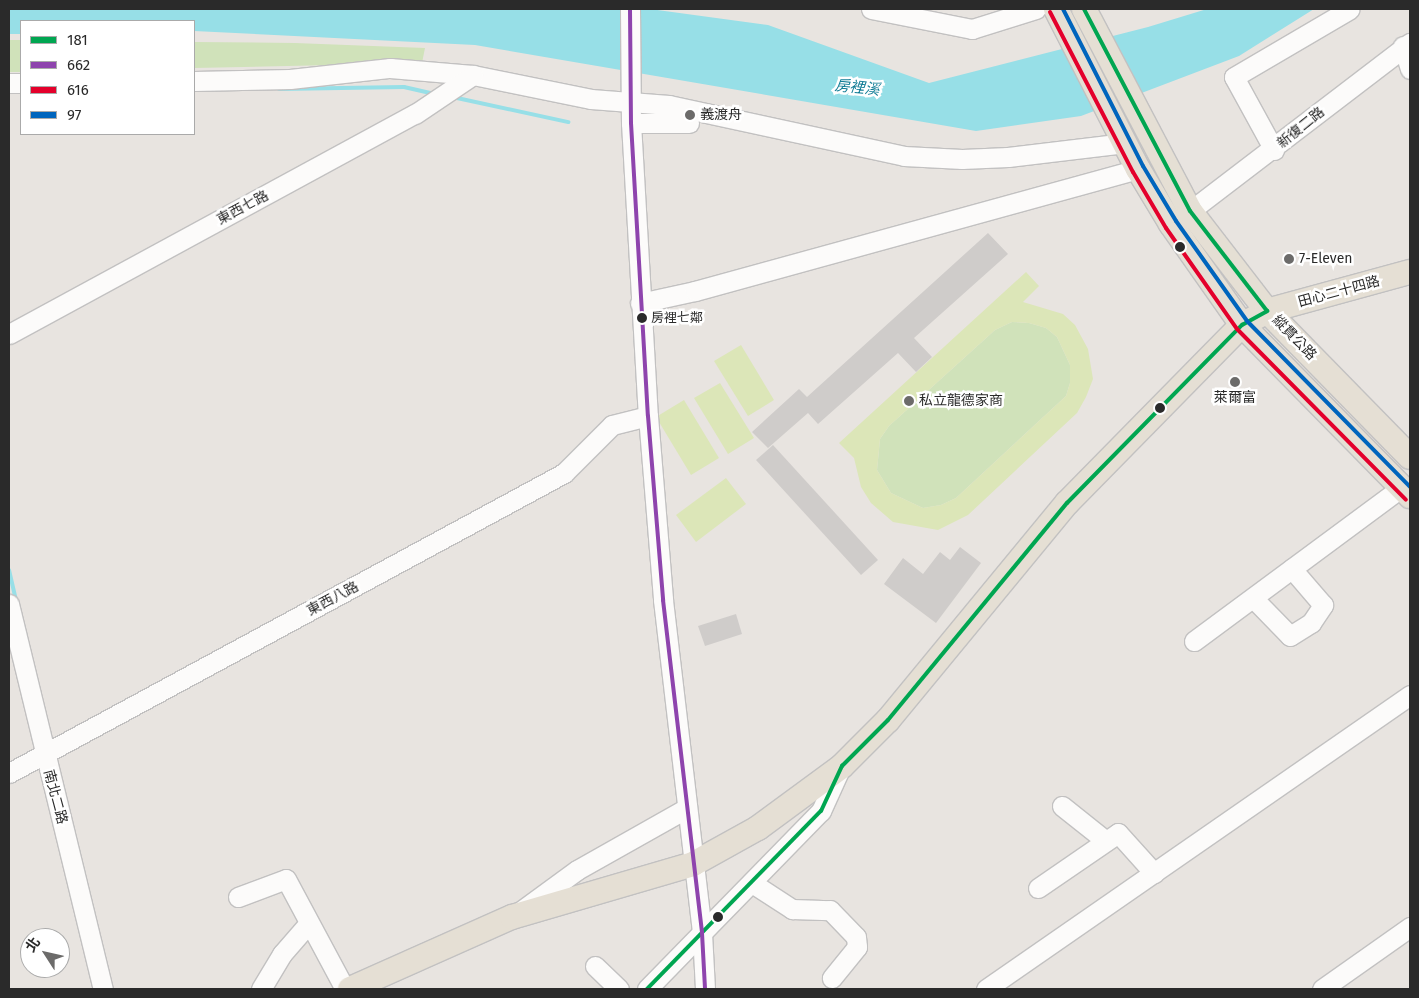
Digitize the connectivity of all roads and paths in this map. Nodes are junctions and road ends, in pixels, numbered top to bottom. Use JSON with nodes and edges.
{"nodes":[{"id":1,"x":630,"y":9,"type":"edge"},
{"id":2,"x":871,"y":9,"type":"edge"},
{"id":3,"x":1036,"y":9,"type":"edge"},
{"id":4,"x":1056,"y":9,"type":"edge"},
{"id":5,"x":1084,"y":9,"type":"edge"},
{"id":6,"x":1350,"y":9,"type":"edge"},
{"id":7,"x":1407,"y":44,"type":"edge"},
{"id":8,"x":1410,"y":69,"type":"edge"},
{"id":9,"x":473,"y":76,"type":"junction"},
{"id":10,"x":195,"y":81,"type":"edge"},
{"id":11,"x":631,"y":102,"type":"junction"},
{"id":12,"x":631,"y":123,"type":"junction"},
{"id":13,"x":689,"y":123,"type":"dead end"},
{"id":14,"x":1125,"y":143,"type":"junction"},
{"id":15,"x":1274,"y":150,"type":"junction"},
{"id":16,"x":1138,"y":169,"type":"junction"},
{"id":17,"x":1190,"y":211,"type":"junction"},
{"id":18,"x":1410,"y":272,"type":"edge"},
{"id":19,"x":640,"y":302,"type":"junction"},
{"id":20,"x":1267,"y":311,"type":"junction"},
{"id":21,"x":1242,"y":325,"type":"junction"},
{"id":22,"x":9,"y":334,"type":"edge"},
{"id":23,"x":648,"y":416,"type":"junction"},
{"id":24,"x":1410,"y":457,"type":"edge"},
{"id":25,"x":1406,"y":492,"type":"edge"},
{"id":26,"x":1292,"y":569,"type":"junction"},
{"id":27,"x":1252,"y":598,"type":"junction"},
{"id":28,"x":9,"y":604,"type":"edge"},
{"id":29,"x":1194,"y":642,"type":"dead end"},
{"id":30,"x":1410,"y":695,"type":"edge"},
{"id":31,"x":44,"y":753,"type":"junction"},
{"id":32,"x":842,"y":766,"type":"junction"},
{"id":33,"x":9,"y":773,"type":"edge"},
{"id":34,"x":1062,"y":806,"type":"dead end"},
{"id":35,"x":687,"y":808,"type":"junction"},
{"id":36,"x":1106,"y":841,"type":"junction"},
{"id":37,"x":693,"y":864,"type":"junction"},
{"id":38,"x":1154,"y":873,"type":"junction"},
{"id":39,"x":752,"y":883,"type":"junction"},
{"id":40,"x":1038,"y":888,"type":"dead end"},
{"id":41,"x":238,"y":897,"type":"dead end"},
{"id":42,"x":512,"y":917,"type":"junction"},
{"id":43,"x":309,"y":923,"type":"junction"},
{"id":44,"x":1410,"y":927,"type":"edge"},
{"id":45,"x":702,"y":933,"type":"junction"},
{"id":46,"x":595,"y":966,"type":"dead end"},
{"id":47,"x":832,"y":978,"type":"dead end"},
{"id":48,"x":103,"y":989,"type":"edge"},
{"id":49,"x":261,"y":989,"type":"edge"},
{"id":50,"x":345,"y":989,"type":"edge"},
{"id":51,"x":350,"y":989,"type":"edge"},
{"id":52,"x":619,"y":989,"type":"edge"},
{"id":53,"x":647,"y":989,"type":"edge"},
{"id":54,"x":705,"y":989,"type":"edge"},
{"id":55,"x":986,"y":989,"type":"edge"},
{"id":56,"x":1322,"y":989,"type":"edge"}],
"edges":[{"from":1,"to":11,"type":"street"},
{"from":2,"to":3,"type":"street"},
{"from":4,"to":14,"type":"main road","name":"縱貫公路"},
{"from":5,"to":17,"type":"main road","name":"縱貫公路"},
{"from":6,"to":15,"type":"street"},
{"from":7,"to":8,"type":"street"},
{"from":7,"to":15,"type":"street","name":"新復二路"},
{"from":9,"to":10,"type":"street"},
{"from":9,"to":11,"type":"street"},
{"from":9,"to":22,"type":"street","name":"東西七路"},
{"from":11,"to":12,"type":"street"},
{"from":11,"to":14,"type":"street"},
{"from":12,"to":13,"type":"street"},
{"from":12,"to":19,"type":"street"},
{"from":14,"to":16,"type":"main road","name":"縱貫公路"},
{"from":15,"to":17,"type":"street","name":"新復二路"},
{"from":16,"to":19,"type":"street"},
{"from":16,"to":21,"type":"main road","name":"縱貫公路"},
{"from":17,"to":20,"type":"main road","name":"縱貫公路"},
{"from":18,"to":20,"type":"main road","name":"田心二十四路"},
{"from":19,"to":23,"type":"street"},
{"from":20,"to":21,"type":"main road","name":"田心二十四路"},
{"from":20,"to":24,"type":"main road","name":"縱貫公路"},
{"from":21,"to":25,"type":"main road","name":"縱貫公路"},
{"from":21,"to":32,"type":"main road","name":"田心二十四路"},
{"from":23,"to":31,"type":"street","name":"東西八路"},
{"from":23,"to":35,"type":"street"},
{"from":25,"to":26,"type":"street"},
{"from":26,"to":27,"type":"street"},
{"from":26,"to":27,"type":"street"},
{"from":27,"to":29,"type":"street"},
{"from":28,"to":31,"type":"street","name":"南北二路"},
{"from":30,"to":38,"type":"street"},
{"from":31,"to":33,"type":"street","name":"東西八路"},
{"from":31,"to":48,"type":"street","name":"南北二路"},
{"from":32,"to":37,"type":"main road","name":"田心二十四路"},
{"from":32,"to":39,"type":"street"},
{"from":34,"to":36,"type":"street"},
{"from":35,"to":37,"type":"street"},
{"from":35,"to":42,"type":"street"},
{"from":36,"to":38,"type":"street"},
{"from":36,"to":40,"type":"street"},
{"from":37,"to":42,"type":"main road","name":"田心二十四路"},
{"from":37,"to":45,"type":"street"},
{"from":38,"to":55,"type":"street"},
{"from":39,"to":45,"type":"street"},
{"from":39,"to":47,"type":"street"},
{"from":41,"to":43,"type":"street"},
{"from":42,"to":51,"type":"main road","name":"田心二十四路"},
{"from":43,"to":49,"type":"street"},
{"from":43,"to":50,"type":"street"},
{"from":44,"to":56,"type":"street"},
{"from":45,"to":53,"type":"street"},
{"from":45,"to":54,"type":"street"},
{"from":46,"to":52,"type":"street"}]}
